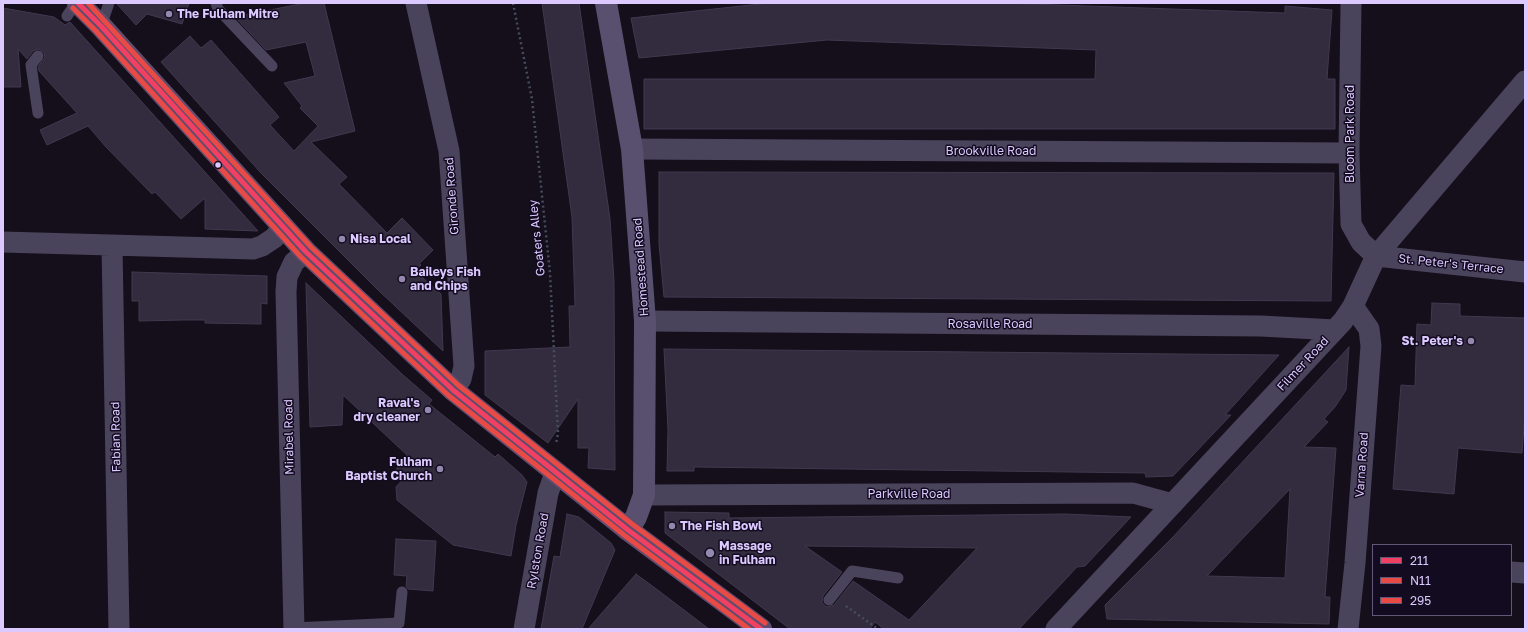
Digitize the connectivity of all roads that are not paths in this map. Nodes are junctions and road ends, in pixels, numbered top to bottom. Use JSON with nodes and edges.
{"nodes":[{"id":1,"x":109,"y":3,"type":"edge"},
{"id":2,"x":216,"y":3,"type":"edge"},
{"id":3,"x":416,"y":3,"type":"edge"},
{"id":4,"x":606,"y":3,"type":"edge"},
{"id":5,"x":1351,"y":3,"type":"edge"},
{"id":6,"x":74,"y":7,"type":"edge"},
{"id":7,"x":101,"y":26,"type":"junction"},
{"id":8,"x":38,"y":56,"type":"dead end"},
{"id":9,"x":272,"y":66,"type":"dead end"},
{"id":10,"x":1525,"y":81,"type":"edge"},
{"id":11,"x":38,"y":113,"type":"dead end"},
{"id":12,"x":632,"y":149,"type":"junction"},
{"id":13,"x":1349,"y":153,"type":"junction"},
{"id":14,"x":283,"y":227,"type":"junction"},
{"id":15,"x":3,"y":242,"type":"edge"},
{"id":16,"x":112,"y":246,"type":"junction"},
{"id":17,"x":306,"y":252,"type":"junction"},
{"id":18,"x":1376,"y":256,"type":"junction"},
{"id":19,"x":1525,"y":272,"type":"edge"},
{"id":20,"x":1353,"y":306,"type":"junction"},
{"id":21,"x":645,"y":321,"type":"junction"},
{"id":22,"x":1335,"y":330,"type":"junction"},
{"id":23,"x":453,"y":390,"type":"junction"},
{"id":24,"x":555,"y":473,"type":"junction"},
{"id":25,"x":644,"y":495,"type":"junction"},
{"id":26,"x":1173,"y":504,"type":"junction"},
{"id":27,"x":628,"y":530,"type":"junction"},
{"id":28,"x":1364,"y":564,"type":"edge"},
{"id":29,"x":1512,"y":572,"type":"edge"},
{"id":30,"x":1525,"y":573,"type":"edge"},
{"id":31,"x":898,"y":578,"type":"dead end"},
{"id":32,"x":402,"y":592,"type":"dead end"},
{"id":33,"x":830,"y":598,"type":"road end"},
{"id":34,"x":294,"y":628,"type":"edge"},
{"id":35,"x":119,"y":629,"type":"edge"},
{"id":36,"x":524,"y":629,"type":"edge"},
{"id":37,"x":761,"y":629,"type":"edge"},
{"id":38,"x":1056,"y":629,"type":"edge"},
{"id":39,"x":1348,"y":629,"type":"edge"}],
"edges":[{"from":1,"to":7,"type":"lane"},
{"from":2,"to":9,"type":"lane"},
{"from":3,"to":23,"type":"street","name":"Gironde Road"},
{"from":4,"to":12,"type":"street","name":"Homestead Road"},
{"from":5,"to":13,"type":"street","name":"Bloom Park Road"},
{"from":6,"to":7,"type":"main road"},
{"from":7,"to":14,"type":"main road"},
{"from":8,"to":11,"type":"lane"},
{"from":10,"to":18,"type":"street","name":"Filmer Road"},
{"from":12,"to":13,"type":"street","name":"Brookville Road"},
{"from":12,"to":21,"type":"street","name":"Homestead Road"},
{"from":13,"to":18,"type":"street","name":"Bloom Park Road"},
{"from":14,"to":16,"type":"street"},
{"from":14,"to":17,"type":"main road"},
{"from":15,"to":16,"type":"street"},
{"from":16,"to":35,"type":"street","name":"Fabian Road"},
{"from":17,"to":23,"type":"main road"},
{"from":17,"to":34,"type":"street","name":"Mirabel Road"},
{"from":18,"to":19,"type":"street","name":"St. Peter's Terrace"},
{"from":18,"to":20,"type":"street","name":"Filmer Road"},
{"from":20,"to":22,"type":"street","name":"Filmer Road"},
{"from":20,"to":28,"type":"street","name":"Varna Road"},
{"from":21,"to":22,"type":"street","name":"Rosaville Road"},
{"from":21,"to":25,"type":"street","name":"Homestead Road"},
{"from":22,"to":26,"type":"street","name":"Filmer Road"},
{"from":23,"to":24,"type":"main road"},
{"from":24,"to":27,"type":"main road"},
{"from":24,"to":36,"type":"street","name":"Rylston Road"},
{"from":25,"to":26,"type":"street","name":"Parkville Road"},
{"from":25,"to":27,"type":"street","name":"Homestead Road"},
{"from":26,"to":38,"type":"street","name":"Filmer Road"},
{"from":27,"to":37,"type":"main road"},
{"from":28,"to":39,"type":"street","name":"Varna Road"},
{"from":29,"to":30,"type":"street"},
{"from":31,"to":33,"type":"lane"},
{"from":32,"to":34,"type":"lane"}]}
